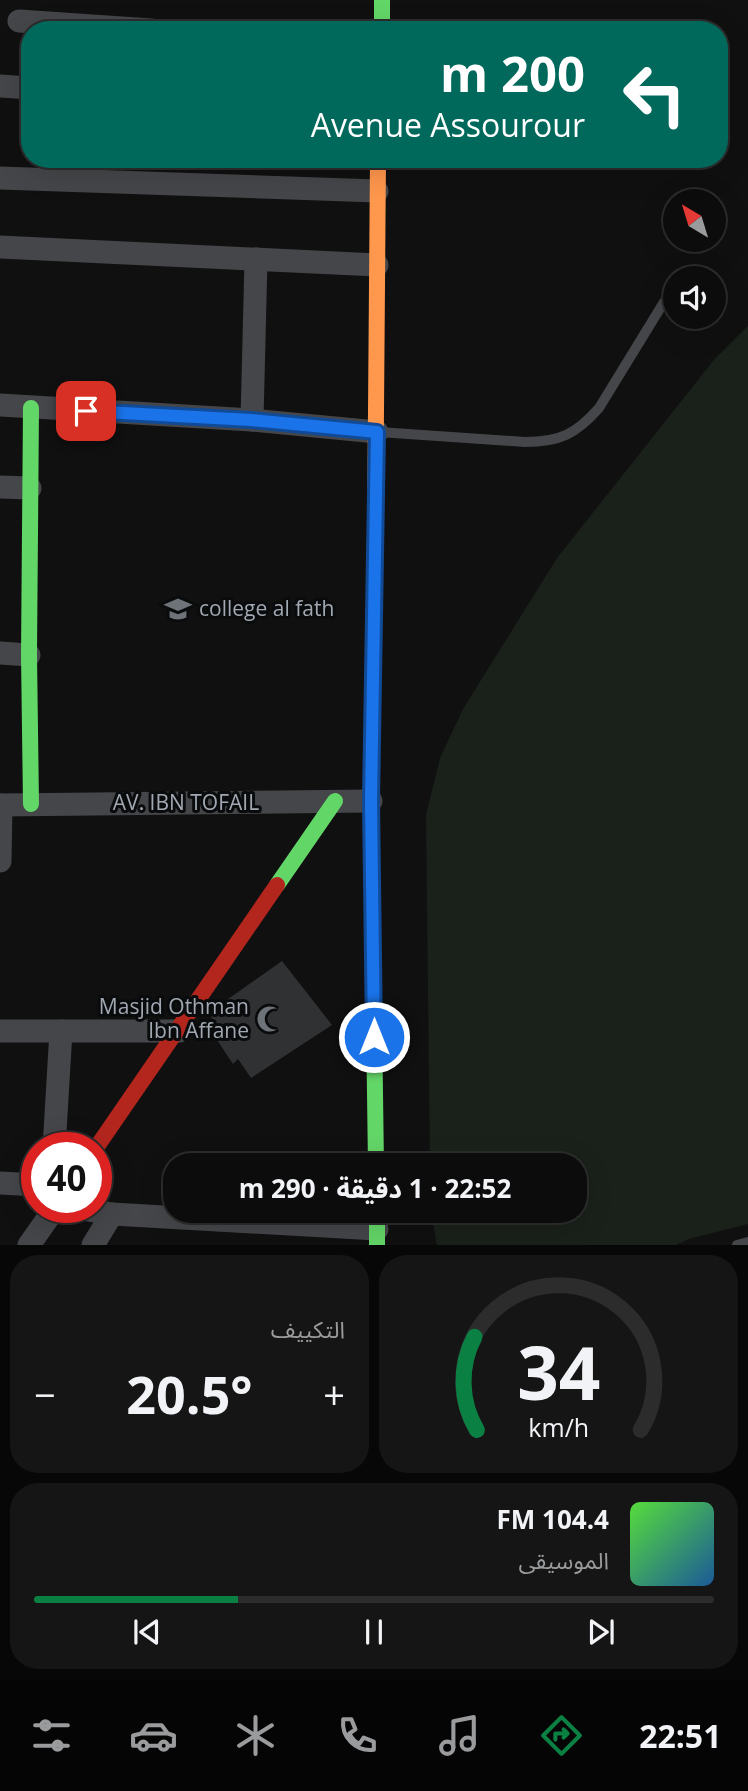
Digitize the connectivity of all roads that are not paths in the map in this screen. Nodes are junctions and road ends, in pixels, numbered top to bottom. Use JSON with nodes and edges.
{"nodes":[{"id":1,"x":382,"y":0,"type":"edge"},
{"id":2,"x":382,"y":21,"type":"edge"},
{"id":3,"x":0,"y":86,"type":"edge"},
{"id":4,"x":21,"y":87,"type":"edge"},
{"id":5,"x":378,"y":168,"type":"edge"},
{"id":6,"x":0,"y":178,"type":"edge"},
{"id":7,"x":377,"y":191,"type":"junction"},
{"id":8,"x":0,"y":247,"type":"edge"},
{"id":9,"x":256,"y":260,"type":"junction"},
{"id":10,"x":377,"y":265,"type":"junction"},
{"id":11,"x":663,"y":304,"type":"edge"},
{"id":12,"x":0,"y":405,"type":"edge"},
{"id":13,"x":31,"y":408,"type":"junction"},
{"id":14,"x":251,"y":420,"type":"junction"},
{"id":15,"x":377,"y":432,"type":"junction"},
{"id":16,"x":0,"y":487,"type":"edge"},
{"id":17,"x":30,"y":488,"type":"junction"},
{"id":18,"x":0,"y":653,"type":"edge"},
{"id":19,"x":29,"y":655,"type":"junction"},
{"id":20,"x":335,"y":801,"type":"junction"},
{"id":21,"x":371,"y":801,"type":"junction"},
{"id":22,"x":31,"y":804,"type":"junction"},
{"id":23,"x":0,"y":805,"type":"edge"},
{"id":24,"x":0,"y":861,"type":"edge"},
{"id":25,"x":0,"y":1031,"type":"edge"},
{"id":26,"x":61,"y":1031,"type":"junction"},
{"id":27,"x":179,"y":1031,"type":"junction"},
{"id":28,"x":55,"y":1132,"type":"edge"},
{"id":29,"x":107,"y":1132,"type":"edge"},
{"id":30,"x":376,"y":1153,"type":"edge"},
{"id":31,"x":0,"y":1183,"type":"edge"},
{"id":32,"x":21,"y":1184,"type":"edge"},
{"id":33,"x":112,"y":1214,"type":"edge"},
{"id":34,"x":44,"y":1223,"type":"edge"},
{"id":35,"x":106,"y":1223,"type":"edge"},
{"id":36,"x":377,"y":1228,"type":"edge"},
{"id":37,"x":748,"y":1242,"type":"edge"},
{"id":38,"x":29,"y":1245,"type":"edge"},
{"id":39,"x":93,"y":1245,"type":"edge"},
{"id":40,"x":737,"y":1245,"type":"edge"}],
"edges":[{"from":1,"to":2,"type":"street"},
{"from":3,"to":4,"type":"street"},
{"from":5,"to":7,"type":"street"},
{"from":6,"to":7,"type":"street"},
{"from":7,"to":10,"type":"street"},
{"from":8,"to":9,"type":"street"},
{"from":9,"to":10,"type":"street"},
{"from":9,"to":14,"type":"street"},
{"from":10,"to":15,"type":"street"},
{"from":11,"to":15,"type":"lane"},
{"from":12,"to":13,"type":"street"},
{"from":13,"to":14,"type":"street"},
{"from":13,"to":17,"type":"street"},
{"from":14,"to":15,"type":"street"},
{"from":15,"to":21,"type":"street"},
{"from":16,"to":17,"type":"street"},
{"from":17,"to":19,"type":"street"},
{"from":18,"to":19,"type":"street"},
{"from":19,"to":22,"type":"street"},
{"from":20,"to":21,"type":"street","name":"AV. IBN TOFAIL"},
{"from":20,"to":22,"type":"street","name":"AV. IBN TOFAIL"},
{"from":20,"to":27,"type":"street"},
{"from":21,"to":30,"type":"street"},
{"from":22,"to":23,"type":"street","name":"AV. IBN TOFAIL"},
{"from":23,"to":24,"type":"street"},
{"from":25,"to":26,"type":"street"},
{"from":26,"to":27,"type":"street"},
{"from":26,"to":28,"type":"street"},
{"from":27,"to":29,"type":"street"},
{"from":31,"to":32,"type":"street"},
{"from":33,"to":36,"type":"street"},
{"from":34,"to":38,"type":"street"},
{"from":35,"to":39,"type":"street"},
{"from":37,"to":40,"type":"lane"}]}
